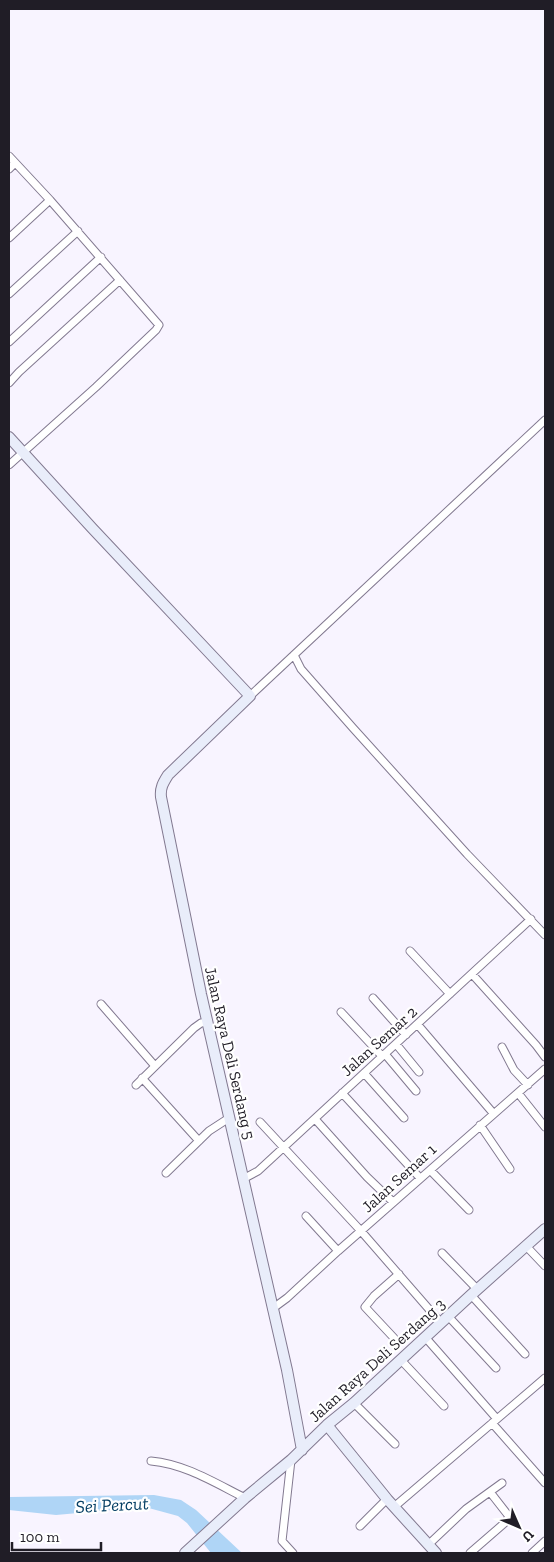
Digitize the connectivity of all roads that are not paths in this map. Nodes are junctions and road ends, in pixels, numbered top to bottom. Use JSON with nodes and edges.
{"nodes":[{"id":1,"x":9,"y":156,"type":"edge"},
{"id":2,"x":15,"y":163,"type":"junction"},
{"id":3,"x":9,"y":169,"type":"edge"},
{"id":4,"x":50,"y":200,"type":"junction"},
{"id":5,"x":78,"y":231,"type":"junction"},
{"id":6,"x":9,"y":238,"type":"edge"},
{"id":7,"x":101,"y":257,"type":"junction"},
{"id":8,"x":120,"y":280,"type":"junction"},
{"id":9,"x":9,"y":294,"type":"edge"},
{"id":10,"x":9,"y":342,"type":"edge"},
{"id":11,"x":9,"y":383,"type":"edge"},
{"id":12,"x":545,"y":420,"type":"edge"},
{"id":13,"x":9,"y":437,"type":"edge"},
{"id":14,"x":22,"y":451,"type":"junction"},
{"id":15,"x":9,"y":465,"type":"edge"},
{"id":16,"x":294,"y":655,"type":"junction"},
{"id":17,"x":250,"y":696,"type":"junction"},
{"id":18,"x":531,"y":919,"type":"junction"},
{"id":19,"x":545,"y":933,"type":"edge"},
{"id":20,"x":410,"y":951,"type":"dead end"},
{"id":21,"x":472,"y":974,"type":"junction"},
{"id":22,"x":450,"y":994,"type":"junction"},
{"id":23,"x":374,"y":998,"type":"dead end"},
{"id":24,"x":101,"y":1004,"type":"dead end"},
{"id":25,"x":341,"y":1012,"type":"dead end"},
{"id":26,"x":208,"y":1022,"type":"junction"},
{"id":27,"x":418,"y":1025,"type":"junction"},
{"id":28,"x":406,"y":1035,"type":"junction"},
{"id":29,"x":396,"y":1044,"type":"junction"},
{"id":30,"x":502,"y":1048,"type":"dead end"},
{"id":31,"x":384,"y":1055,"type":"junction"},
{"id":32,"x":545,"y":1058,"type":"edge"},
{"id":33,"x":155,"y":1066,"type":"junction"},
{"id":34,"x":545,"y":1069,"type":"edge"},
{"id":35,"x":419,"y":1072,"type":"dead end"},
{"id":36,"x":364,"y":1073,"type":"junction"},
{"id":37,"x":142,"y":1078,"type":"junction"},
{"id":38,"x":136,"y":1085,"type":"dead end"},
{"id":39,"x":528,"y":1085,"type":"junction"},
{"id":40,"x":416,"y":1091,"type":"dead end"},
{"id":41,"x":342,"y":1093,"type":"junction"},
{"id":42,"x":518,"y":1093,"type":"junction"},
{"id":43,"x":493,"y":1113,"type":"junction"},
{"id":44,"x":229,"y":1118,"type":"junction"},
{"id":45,"x":404,"y":1118,"type":"dead end"},
{"id":46,"x":315,"y":1119,"type":"junction"},
{"id":47,"x":260,"y":1122,"type":"dead end"},
{"id":48,"x":480,"y":1125,"type":"junction"},
{"id":49,"x":545,"y":1127,"type":"edge"},
{"id":50,"x":199,"y":1141,"type":"junction"},
{"id":51,"x":284,"y":1147,"type":"junction"},
{"id":52,"x":510,"y":1169,"type":"dead end"},
{"id":53,"x":430,"y":1170,"type":"junction"},
{"id":54,"x":166,"y":1173,"type":"dead end"},
{"id":55,"x":247,"y":1178,"type":"junction"},
{"id":56,"x":420,"y":1178,"type":"junction"},
{"id":57,"x":393,"y":1202,"type":"junction"},
{"id":58,"x":469,"y":1210,"type":"dead end"},
{"id":59,"x":306,"y":1216,"type":"dead end"},
{"id":60,"x":545,"y":1229,"type":"edge"},
{"id":61,"x":361,"y":1231,"type":"junction"},
{"id":62,"x":526,"y":1246,"type":"junction"},
{"id":63,"x":338,"y":1251,"type":"junction"},
{"id":64,"x":442,"y":1253,"type":"dead end"},
{"id":65,"x":545,"y":1266,"type":"edge"},
{"id":66,"x":399,"y":1274,"type":"junction"},
{"id":67,"x":474,"y":1292,"type":"junction"},
{"id":68,"x":274,"y":1308,"type":"junction"},
{"id":69,"x":444,"y":1319,"type":"junction"},
{"id":70,"x":394,"y":1338,"type":"dead end"},
{"id":71,"x":425,"y":1338,"type":"junction"},
{"id":72,"x":525,"y":1354,"type":"dead end"},
{"id":73,"x":401,"y":1360,"type":"junction"},
{"id":74,"x":496,"y":1368,"type":"dead end"},
{"id":75,"x":545,"y":1378,"type":"edge"},
{"id":76,"x":354,"y":1403,"type":"junction"},
{"id":77,"x":444,"y":1406,"type":"dead end"},
{"id":78,"x":494,"y":1421,"type":"junction"},
{"id":79,"x":327,"y":1425,"type":"junction"},
{"id":80,"x":394,"y":1444,"type":"dead end"},
{"id":81,"x":302,"y":1450,"type":"junction"},
{"id":82,"x":292,"y":1460,"type":"junction"},
{"id":83,"x":151,"y":1461,"type":"dead end"},
{"id":84,"x":502,"y":1483,"type":"dead end"},
{"id":85,"x":545,"y":1483,"type":"edge"},
{"id":86,"x":490,"y":1492,"type":"junction"},
{"id":87,"x":245,"y":1498,"type":"junction"},
{"id":88,"x":387,"y":1499,"type":"junction"},
{"id":89,"x":394,"y":1507,"type":"junction"},
{"id":90,"x":360,"y":1526,"type":"dead end"},
{"id":91,"x":545,"y":1541,"type":"edge"},
{"id":92,"x":428,"y":1545,"type":"junction"},
{"id":93,"x":185,"y":1553,"type":"edge"},
{"id":94,"x":293,"y":1553,"type":"edge"},
{"id":95,"x":436,"y":1553,"type":"edge"},
{"id":96,"x":470,"y":1553,"type":"edge"},
{"id":97,"x":532,"y":1553,"type":"edge"}],
"edges":[{"from":1,"to":2,"type":"street"},
{"from":2,"to":3,"type":"street"},
{"from":2,"to":4,"type":"street"},
{"from":4,"to":5,"type":"street"},
{"from":4,"to":6,"type":"street"},
{"from":5,"to":7,"type":"street"},
{"from":5,"to":9,"type":"street"},
{"from":7,"to":8,"type":"street"},
{"from":7,"to":10,"type":"street"},
{"from":8,"to":11,"type":"street"},
{"from":8,"to":14,"type":"street"},
{"from":12,"to":16,"type":"street"},
{"from":13,"to":14,"type":"street"},
{"from":14,"to":15,"type":"street"},
{"from":14,"to":17,"type":"street"},
{"from":16,"to":17,"type":"street"},
{"from":16,"to":18,"type":"street"},
{"from":17,"to":26,"type":"street","name":"Jalan Raya Deli Serdang 5"},
{"from":18,"to":19,"type":"street"},
{"from":18,"to":21,"type":"street","name":"Jalan Semar 2"},
{"from":20,"to":22,"type":"street"},
{"from":21,"to":22,"type":"street","name":"Jalan Semar 2"},
{"from":21,"to":32,"type":"street"},
{"from":22,"to":27,"type":"street","name":"Jalan Semar 2"},
{"from":23,"to":28,"type":"street"},
{"from":24,"to":33,"type":"street"},
{"from":25,"to":31,"type":"street"},
{"from":26,"to":33,"type":"street"},
{"from":26,"to":44,"type":"street","name":"Jalan Raya Deli Serdang 5"},
{"from":27,"to":28,"type":"street","name":"Jalan Semar 2"},
{"from":27,"to":43,"type":"street"},
{"from":28,"to":29,"type":"street","name":"Jalan Semar 2"},
{"from":29,"to":31,"type":"street","name":"Jalan Semar 2"},
{"from":29,"to":35,"type":"street"},
{"from":30,"to":39,"type":"street"},
{"from":31,"to":36,"type":"street","name":"Jalan Semar 2"},
{"from":31,"to":40,"type":"street"},
{"from":33,"to":37,"type":"street"},
{"from":34,"to":39,"type":"street","name":"Jalan Semar 1"},
{"from":36,"to":41,"type":"street","name":"Jalan Semar 2"},
{"from":36,"to":45,"type":"street"},
{"from":37,"to":38,"type":"street"},
{"from":37,"to":50,"type":"street"},
{"from":39,"to":42,"type":"street","name":"Jalan Semar 1"},
{"from":41,"to":46,"type":"street","name":"Jalan Semar 2"},
{"from":41,"to":56,"type":"street"},
{"from":42,"to":43,"type":"street","name":"Jalan Semar 1"},
{"from":42,"to":49,"type":"street"},
{"from":43,"to":48,"type":"street","name":"Jalan Semar 1"},
{"from":44,"to":50,"type":"street"},
{"from":44,"to":55,"type":"street","name":"Jalan Raya Deli Serdang 5"},
{"from":46,"to":51,"type":"street","name":"Jalan Semar 2"},
{"from":46,"to":57,"type":"street"},
{"from":47,"to":51,"type":"street"},
{"from":48,"to":52,"type":"street"},
{"from":48,"to":53,"type":"street","name":"Jalan Semar 1"},
{"from":50,"to":54,"type":"street"},
{"from":51,"to":55,"type":"street","name":"Jalan Semar 2"},
{"from":51,"to":61,"type":"street"},
{"from":53,"to":56,"type":"street","name":"Jalan Semar 1"},
{"from":53,"to":58,"type":"street"},
{"from":55,"to":68,"type":"street","name":"Jalan Raya Deli Serdang 5"},
{"from":56,"to":57,"type":"street","name":"Jalan Semar 1"},
{"from":57,"to":61,"type":"street","name":"Jalan Semar 1"},
{"from":59,"to":63,"type":"street"},
{"from":60,"to":62,"type":"street","name":"Jalan Raya Deli Serdang 3"},
{"from":61,"to":63,"type":"street","name":"Jalan Semar 1"},
{"from":61,"to":66,"type":"street"},
{"from":62,"to":65,"type":"street"},
{"from":62,"to":67,"type":"street","name":"Jalan Raya Deli Serdang 3"},
{"from":63,"to":68,"type":"street","name":"Jalan Semar 1"},
{"from":64,"to":67,"type":"street"},
{"from":66,"to":69,"type":"street"},
{"from":66,"to":70,"type":"street"},
{"from":67,"to":69,"type":"street","name":"Jalan Raya Deli Serdang 3"},
{"from":67,"to":72,"type":"street"},
{"from":68,"to":81,"type":"street","name":"Jalan Raya Deli Serdang 5"},
{"from":69,"to":71,"type":"street","name":"Jalan Raya Deli Serdang 3"},
{"from":69,"to":74,"type":"street"},
{"from":71,"to":73,"type":"street","name":"Jalan Raya Deli Serdang 3"},
{"from":71,"to":78,"type":"street"},
{"from":73,"to":76,"type":"street","name":"Jalan Raya Deli Serdang 3"},
{"from":73,"to":77,"type":"street"},
{"from":75,"to":78,"type":"street"},
{"from":76,"to":79,"type":"street","name":"Jalan Raya Deli Serdang 3"},
{"from":76,"to":80,"type":"street"},
{"from":78,"to":85,"type":"street"},
{"from":78,"to":89,"type":"street"},
{"from":79,"to":81,"type":"street","name":"Jalan Raya Deli Serdang 3"},
{"from":79,"to":88,"type":"street"},
{"from":81,"to":82,"type":"street","name":"Jalan Raya Deli Serdang 3"},
{"from":82,"to":87,"type":"street","name":"Jalan Raya Deli Serdang 3"},
{"from":82,"to":94,"type":"street"},
{"from":83,"to":87,"type":"street"},
{"from":84,"to":86,"type":"street"},
{"from":86,"to":92,"type":"street"},
{"from":86,"to":96,"type":"street"},
{"from":87,"to":93,"type":"street","name":"Jalan Raya Deli Serdang 3"},
{"from":88,"to":89,"type":"street"},
{"from":88,"to":90,"type":"street"},
{"from":89,"to":92,"type":"street"},
{"from":91,"to":97,"type":"street"},
{"from":92,"to":95,"type":"street"}]}
